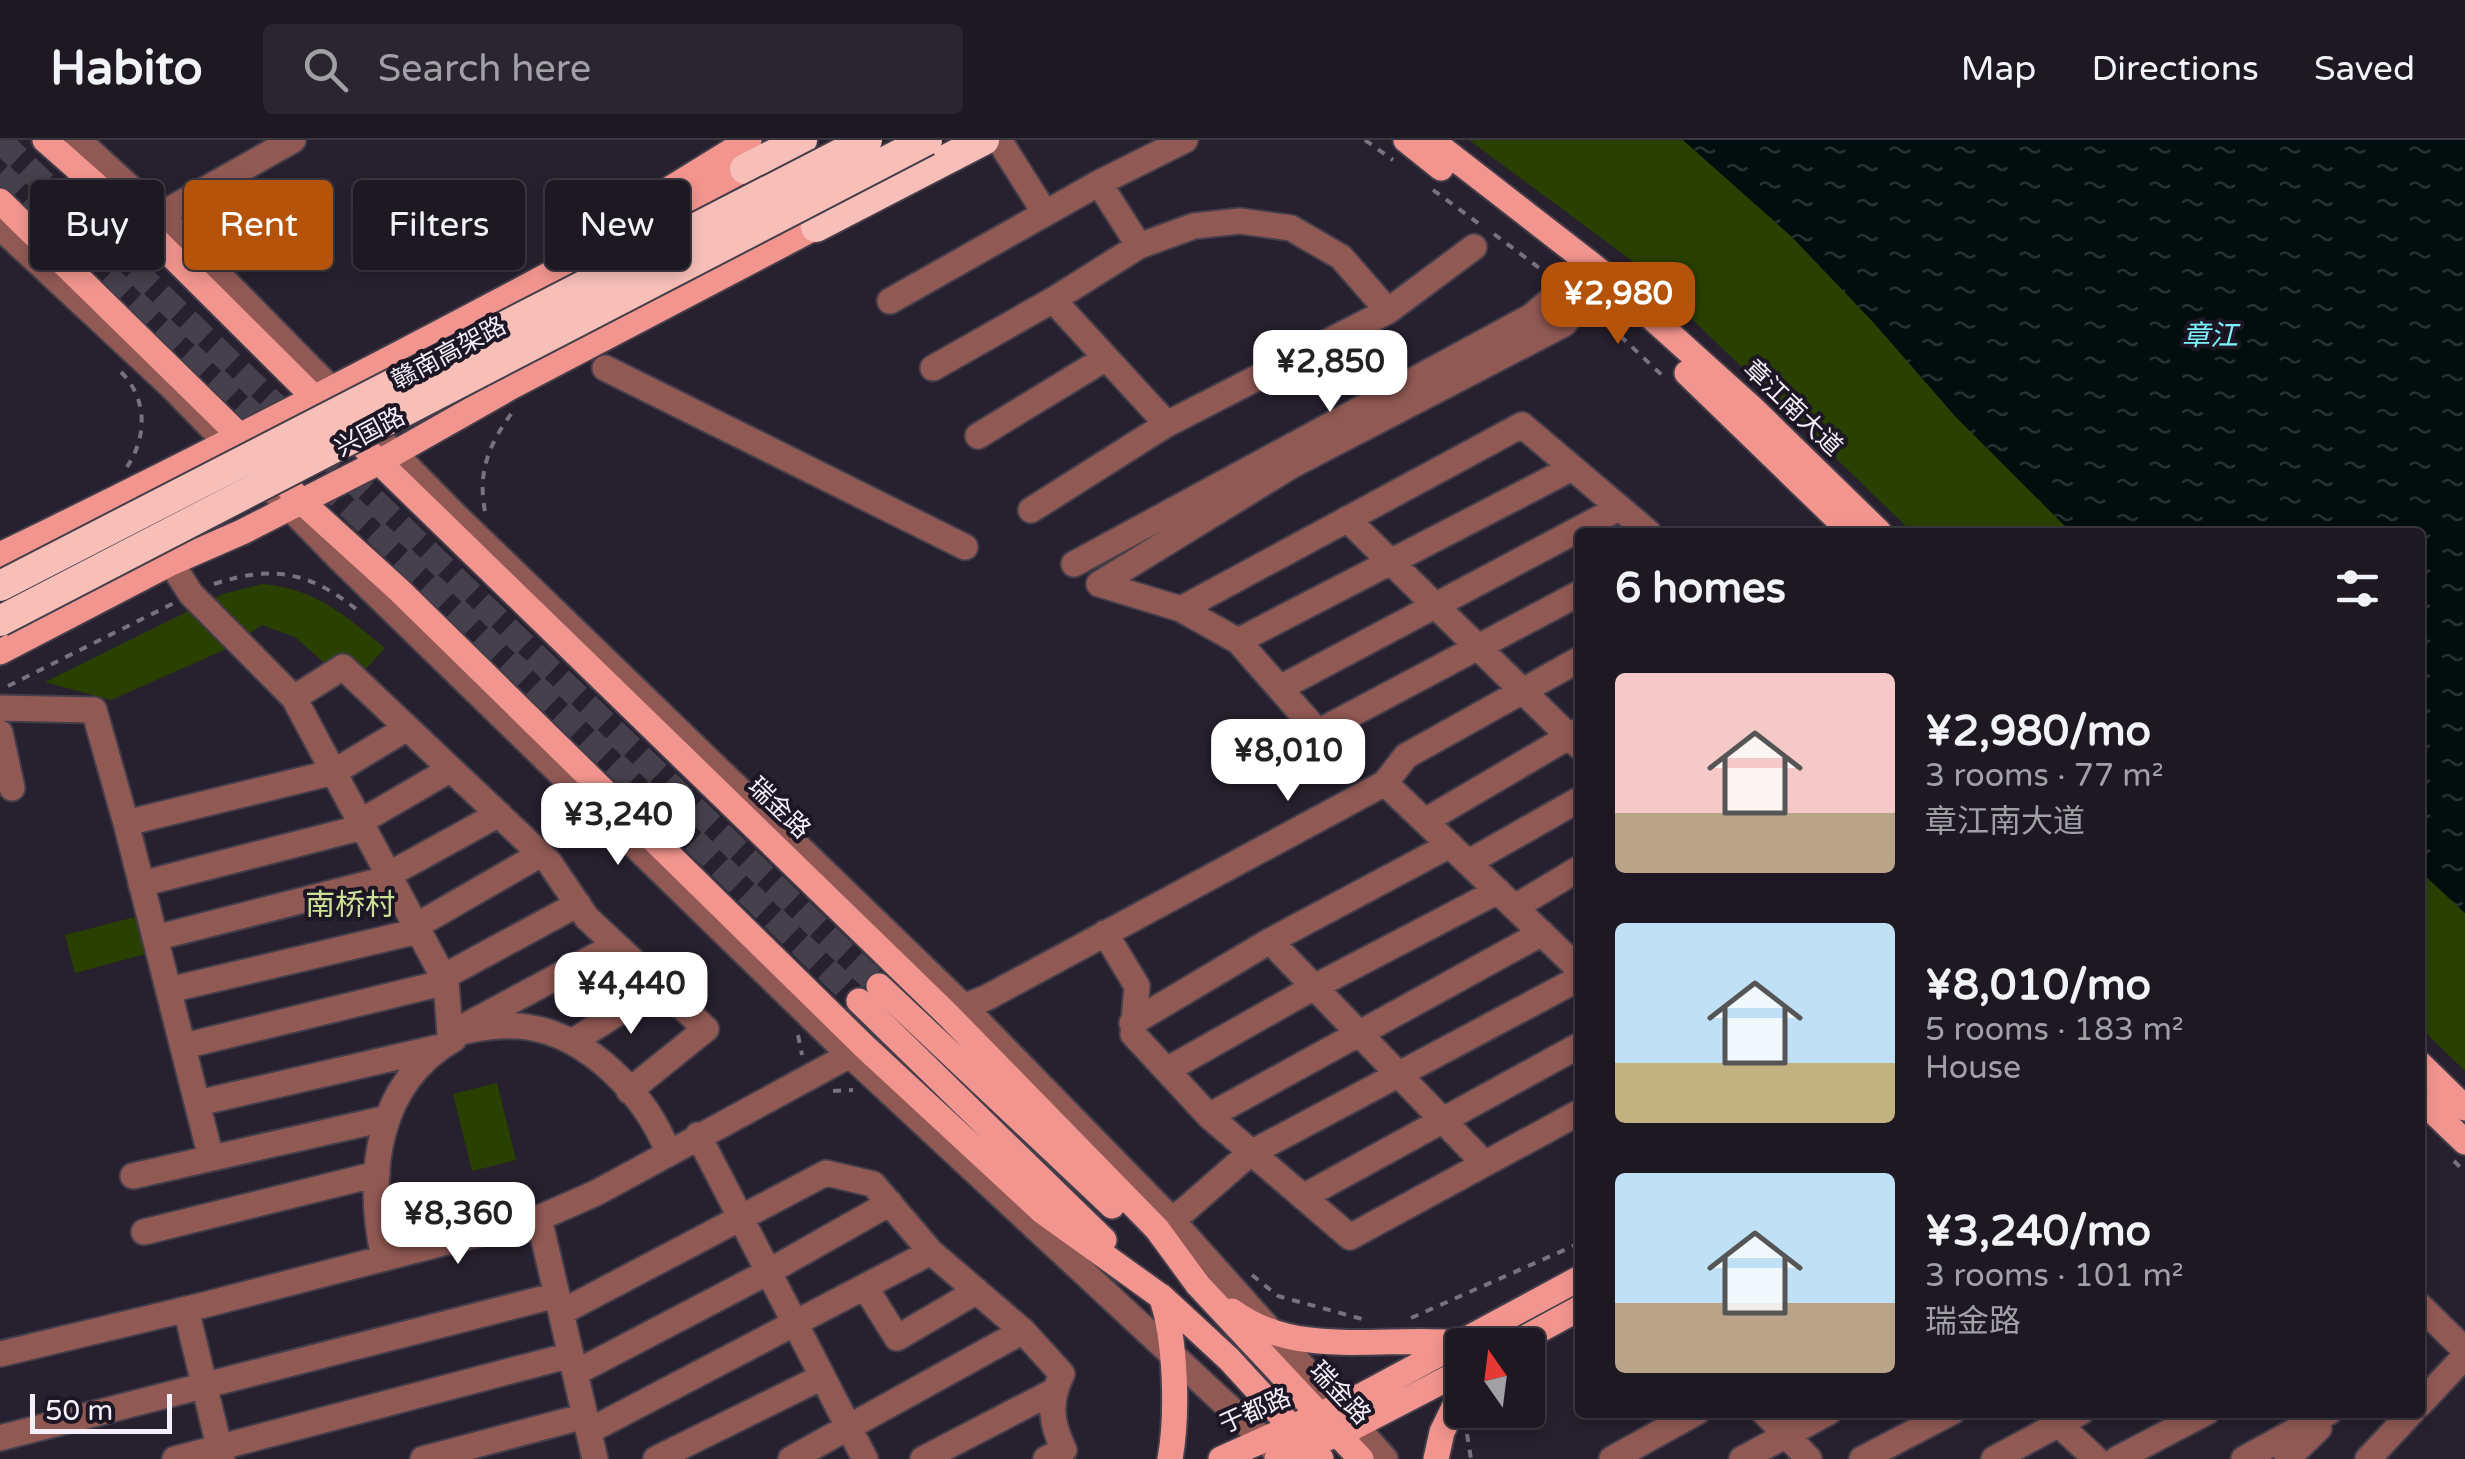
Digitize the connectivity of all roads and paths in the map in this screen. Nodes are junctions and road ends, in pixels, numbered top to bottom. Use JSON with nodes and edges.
{"nodes":[{"id":1,"x":45,"y":140,"type":"edge"},
{"id":2,"x":78,"y":140,"type":"edge"},
{"id":3,"x":293,"y":140,"type":"edge"},
{"id":4,"x":802,"y":140,"type":"edge"},
{"id":5,"x":867,"y":140,"type":"edge"},
{"id":6,"x":927,"y":140,"type":"edge"},
{"id":7,"x":960,"y":140,"type":"edge"},
{"id":8,"x":1185,"y":140,"type":"edge"},
{"id":9,"x":1366,"y":140,"type":"edge"},
{"id":10,"x":1431,"y":140,"type":"edge"},
{"id":11,"x":994,"y":144,"type":"edge"},
{"id":12,"x":1401,"y":151,"type":"edge"},
{"id":13,"x":747,"y":155,"type":"edge"},
{"id":14,"x":98,"y":180,"type":"edge"},
{"id":15,"x":114,"y":180,"type":"edge"},
{"id":16,"x":1099,"y":183,"type":"junction"},
{"id":17,"x":1426,"y":184,"type":"dead end"},
{"id":18,"x":0,"y":201,"type":"edge"},
{"id":19,"x":164,"y":213,"type":"edge"},
{"id":20,"x":1046,"y":213,"type":"junction"},
{"id":21,"x":0,"y":227,"type":"edge"},
{"id":22,"x":816,"y":227,"type":"joint"},
{"id":23,"x":164,"y":233,"type":"edge"},
{"id":24,"x":1139,"y":246,"type":"junction"},
{"id":25,"x":1474,"y":247,"type":"dead end"},
{"id":26,"x":1588,"y":295,"type":"junction"},
{"id":27,"x":1053,"y":300,"type":"junction"},
{"id":28,"x":890,"y":301,"type":"dead end"},
{"id":29,"x":1547,"y":303,"type":"dead end"},
{"id":30,"x":1388,"y":311,"type":"junction"},
{"id":31,"x":578,"y":352,"type":"junction"},
{"id":32,"x":1106,"y":358,"type":"junction"},
{"id":33,"x":114,"y":365,"type":"dead end"},
{"id":34,"x":605,"y":368,"type":"dead end"},
{"id":35,"x":933,"y":368,"type":"dead end"},
{"id":36,"x":1667,"y":380,"type":"dead end"},
{"id":37,"x":325,"y":394,"type":"junction"},
{"id":38,"x":519,"y":403,"type":"dead end"},
{"id":39,"x":1168,"y":424,"type":"junction"},
{"id":40,"x":978,"y":436,"type":"dead end"},
{"id":41,"x":235,"y":441,"type":"junction"},
{"id":42,"x":387,"y":458,"type":"junction"},
{"id":43,"x":1572,"y":468,"type":"junction"},
{"id":44,"x":125,"y":470,"type":"dead end"},
{"id":45,"x":296,"y":505,"type":"junction"},
{"id":46,"x":1620,"y":508,"type":"junction"},
{"id":47,"x":1030,"y":510,"type":"dead end"},
{"id":48,"x":486,"y":514,"type":"dead end"},
{"id":49,"x":1347,"y":519,"type":"junction"},
{"id":50,"x":1582,"y":528,"type":"edge"},
{"id":51,"x":1643,"y":528,"type":"edge"},
{"id":52,"x":1846,"y":528,"type":"edge"},
{"id":53,"x":1875,"y":528,"type":"edge"},
{"id":54,"x":1575,"y":532,"type":"edge"},
{"id":55,"x":966,"y":547,"type":"dead end"},
{"id":56,"x":0,"y":555,"type":"edge"},
{"id":57,"x":1390,"y":562,"type":"junction"},
{"id":58,"x":171,"y":563,"type":"junction"},
{"id":59,"x":1074,"y":564,"type":"dead end"},
{"id":60,"x":0,"y":586,"type":"edge"},
{"id":61,"x":1575,"y":597,"type":"edge"},
{"id":62,"x":1435,"y":606,"type":"junction"},
{"id":63,"x":1181,"y":608,"type":"junction"},
{"id":64,"x":0,"y":621,"type":"edge"},
{"id":65,"x":1238,"y":641,"type":"junction"},
{"id":66,"x":1476,"y":648,"type":"junction"},
{"id":67,"x":0,"y":652,"type":"edge"},
{"id":68,"x":1575,"y":662,"type":"edge"},
{"id":69,"x":1280,"y":688,"type":"junction"},
{"id":70,"x":1521,"y":692,"type":"junction"},
{"id":71,"x":294,"y":698,"type":"junction"},
{"id":72,"x":0,"y":708,"type":"edge"},
{"id":73,"x":407,"y":728,"type":"junction"},
{"id":74,"x":0,"y":733,"type":"edge"},
{"id":75,"x":1575,"y":737,"type":"edge"},
{"id":76,"x":1575,"y":739,"type":"edge"},
{"id":77,"x":451,"y":770,"type":"junction"},
{"id":78,"x":334,"y":772,"type":"junction"},
{"id":79,"x":1386,"y":783,"type":"junction"},
{"id":80,"x":12,"y":788,"type":"dead end"},
{"id":81,"x":1575,"y":801,"type":"edge"},
{"id":82,"x":499,"y":814,"type":"junction"},
{"id":83,"x":1426,"y":821,"type":"junction"},
{"id":84,"x":126,"y":823,"type":"junction"},
{"id":85,"x":362,"y":824,"type":"junction"},
{"id":86,"x":542,"y":854,"type":"junction"},
{"id":87,"x":1459,"y":854,"type":"junction"},
{"id":88,"x":1575,"y":870,"type":"edge"},
{"id":89,"x":389,"y":876,"type":"junction"},
{"id":90,"x":141,"y":884,"type":"junction"},
{"id":91,"x":1506,"y":899,"type":"junction"},
{"id":92,"x":578,"y":904,"type":"junction"},
{"id":93,"x":417,"y":928,"type":"junction"},
{"id":94,"x":1105,"y":932,"type":"junction"},
{"id":95,"x":155,"y":938,"type":"junction"},
{"id":96,"x":1270,"y":940,"type":"junction"},
{"id":97,"x":1560,"y":940,"type":"edge"},
{"id":98,"x":616,"y":945,"type":"junction"},
{"id":99,"x":1575,"y":962,"type":"edge"},
{"id":100,"x":444,"y":979,"type":"junction"},
{"id":101,"x":1575,"y":981,"type":"edge"},
{"id":102,"x":660,"y":986,"type":"junction"},
{"id":103,"x":1314,"y":986,"type":"junction"},
{"id":104,"x":169,"y":990,"type":"junction"},
{"id":105,"x":955,"y":1010,"type":"junction"},
{"id":106,"x":1132,"y":1023,"type":"junction"},
{"id":107,"x":794,"y":1024,"type":"dead end"},
{"id":108,"x":1357,"y":1032,"type":"junction"},
{"id":109,"x":444,"y":1041,"type":"junction"},
{"id":110,"x":572,"y":1042,"type":"junction"},
{"id":111,"x":184,"y":1046,"type":"junction"},
{"id":112,"x":1575,"y":1048,"type":"edge"},
{"id":113,"x":858,"y":1051,"type":"junction"},
{"id":114,"x":802,"y":1060,"type":"dead end"},
{"id":115,"x":2425,"y":1069,"type":"edge"},
{"id":116,"x":1167,"y":1070,"type":"junction"},
{"id":117,"x":1399,"y":1075,"type":"junction"},
{"id":118,"x":629,"y":1092,"type":"junction"},
{"id":119,"x":2425,"y":1103,"type":"edge"},
{"id":120,"x":198,"y":1104,"type":"junction"},
{"id":121,"x":2465,"y":1108,"type":"edge"},
{"id":122,"x":1575,"y":1115,"type":"edge"},
{"id":123,"x":1209,"y":1116,"type":"junction"},
{"id":124,"x":388,"y":1118,"type":"junction"},
{"id":125,"x":1442,"y":1120,"type":"junction"},
{"id":126,"x":698,"y":1135,"type":"junction"},
{"id":127,"x":2465,"y":1142,"type":"edge"},
{"id":128,"x":668,"y":1152,"type":"junction"},
{"id":129,"x":1249,"y":1154,"type":"junction"},
{"id":130,"x":211,"y":1158,"type":"junction"},
{"id":131,"x":1484,"y":1163,"type":"junction"},
{"id":132,"x":377,"y":1174,"type":"junction"},
{"id":133,"x":133,"y":1176,"type":"dead end"},
{"id":134,"x":1303,"y":1197,"type":"junction"},
{"id":135,"x":890,"y":1203,"type":"junction"},
{"id":136,"x":539,"y":1218,"type":"junction"},
{"id":137,"x":740,"y":1218,"type":"junction"},
{"id":138,"x":1163,"y":1224,"type":"junction"},
{"id":139,"x":144,"y":1232,"type":"dead end"},
{"id":140,"x":1575,"y":1245,"type":"edge"},
{"id":141,"x":931,"y":1252,"type":"junction"},
{"id":142,"x":384,"y":1258,"type":"junction"},
{"id":143,"x":1244,"y":1269,"type":"dead end"},
{"id":144,"x":768,"y":1272,"type":"junction"},
{"id":145,"x":1575,"y":1281,"type":"edge"},
{"id":146,"x":1198,"y":1285,"type":"junction"},
{"id":147,"x":864,"y":1288,"type":"junction"},
{"id":148,"x":977,"y":1291,"type":"junction"},
{"id":149,"x":1162,"y":1298,"type":"junction"},
{"id":150,"x":560,"y":1304,"type":"junction"},
{"id":151,"x":186,"y":1309,"type":"junction"},
{"id":152,"x":1575,"y":1311,"type":"edge"},
{"id":153,"x":2425,"y":1311,"type":"edge"},
{"id":154,"x":1370,"y":1320,"type":"dead end"},
{"id":155,"x":1400,"y":1322,"type":"dead end"},
{"id":156,"x":795,"y":1325,"type":"junction"},
{"id":157,"x":1264,"y":1327,"type":"junction"},
{"id":158,"x":1488,"y":1328,"type":"edge"},
{"id":159,"x":1543,"y":1328,"type":"edge"},
{"id":160,"x":1023,"y":1332,"type":"junction"},
{"id":161,"x":1445,"y":1341,"type":"edge"},
{"id":162,"x":1170,"y":1349,"type":"junction"},
{"id":163,"x":1445,"y":1353,"type":"edge"},
{"id":164,"x":2465,"y":1353,"type":"edge"},
{"id":165,"x":0,"y":1354,"type":"edge"},
{"id":166,"x":573,"y":1364,"type":"junction"},
{"id":167,"x":822,"y":1377,"type":"junction"},
{"id":168,"x":1445,"y":1378,"type":"edge"},
{"id":169,"x":204,"y":1386,"type":"junction"},
{"id":170,"x":1054,"y":1391,"type":"junction"},
{"id":171,"x":2425,"y":1398,"type":"edge"},
{"id":172,"x":1685,"y":1418,"type":"edge"},
{"id":173,"x":1770,"y":1418,"type":"edge"},
{"id":174,"x":1818,"y":1418,"type":"edge"},
{"id":175,"x":1941,"y":1418,"type":"edge"},
{"id":176,"x":2059,"y":1418,"type":"edge"},
{"id":177,"x":2064,"y":1418,"type":"edge"},
{"id":178,"x":2196,"y":1418,"type":"edge"},
{"id":179,"x":2321,"y":1418,"type":"edge"},
{"id":180,"x":2326,"y":1418,"type":"edge"},
{"id":181,"x":2406,"y":1418,"type":"edge"},
{"id":182,"x":1337,"y":1421,"type":"junction"},
{"id":183,"x":587,"y":1424,"type":"junction"},
{"id":184,"x":1445,"y":1426,"type":"edge"},
{"id":185,"x":1292,"y":1427,"type":"junction"},
{"id":186,"x":850,"y":1428,"type":"junction"},
{"id":187,"x":1467,"y":1430,"type":"dead end"},
{"id":188,"x":1786,"y":1436,"type":"junction"},
{"id":189,"x":0,"y":1438,"type":"edge"},
{"id":190,"x":221,"y":1453,"type":"edge"},
{"id":191,"x":1277,"y":1453,"type":"edge"},
{"id":192,"x":1315,"y":1453,"type":"edge"},
{"id":193,"x":175,"y":1459,"type":"edge"},
{"id":194,"x":423,"y":1459,"type":"edge"},
{"id":195,"x":595,"y":1459,"type":"edge"},
{"id":196,"x":656,"y":1459,"type":"edge"},
{"id":197,"x":791,"y":1459,"type":"edge"},
{"id":198,"x":865,"y":1459,"type":"edge"},
{"id":199,"x":923,"y":1459,"type":"edge"},
{"id":200,"x":1046,"y":1459,"type":"edge"},
{"id":201,"x":1170,"y":1459,"type":"edge"},
{"id":202,"x":1220,"y":1459,"type":"edge"},
{"id":203,"x":1361,"y":1459,"type":"edge"},
{"id":204,"x":1385,"y":1459,"type":"edge"},
{"id":205,"x":1436,"y":1459,"type":"edge"},
{"id":206,"x":1470,"y":1459,"type":"edge"},
{"id":207,"x":1612,"y":1459,"type":"edge"},
{"id":208,"x":1742,"y":1459,"type":"edge"},
{"id":209,"x":1809,"y":1459,"type":"edge"},
{"id":210,"x":1862,"y":1459,"type":"edge"},
{"id":211,"x":1994,"y":1459,"type":"edge"},
{"id":212,"x":2096,"y":1459,"type":"edge"},
{"id":213,"x":2117,"y":1459,"type":"edge"},
{"id":214,"x":2244,"y":1459,"type":"edge"},
{"id":215,"x":2287,"y":1459,"type":"edge"},
{"id":216,"x":2368,"y":1459,"type":"edge"}],
"edges":[{"from":1,"to":14,"type":"main road"},
{"from":2,"to":15,"type":"street"},
{"from":3,"to":19,"type":"street"},
{"from":4,"to":13,"type":"highway"},
{"from":5,"to":60,"type":"highway","name":"赣南高架路","bridge":true},
{"from":6,"to":64,"type":"highway","name":"赣南高架路","bridge":true},
{"from":7,"to":31,"type":"main road"},
{"from":8,"to":16,"type":"street"},
{"from":9,"to":12,"type":"path"},
{"from":10,"to":53,"type":"main road","name":"章江南大道"},
{"from":11,"to":20,"type":"street"},
{"from":11,"to":22,"type":"highway"},
{"from":12,"to":26,"type":"main road","name":"章江南大道"},
{"from":13,"to":37,"type":"main road"},
{"from":16,"to":20,"type":"street"},
{"from":16,"to":24,"type":"street"},
{"from":17,"to":26,"type":"path"},
{"from":18,"to":41,"type":"main road"},
{"from":20,"to":28,"type":"street"},
{"from":21,"to":41,"type":"street"},
{"from":22,"to":31,"type":"main road","name":"兴国路"},
{"from":23,"to":37,"type":"street"},
{"from":24,"to":27,"type":"street"},
{"from":24,"to":30,"type":"street"},
{"from":25,"to":30,"type":"street"},
{"from":26,"to":36,"type":"path"},
{"from":26,"to":52,"type":"main road","name":"章江南大道"},
{"from":26,"to":63,"type":"street"},
{"from":27,"to":32,"type":"street"},
{"from":27,"to":35,"type":"street"},
{"from":29,"to":59,"type":"street"},
{"from":30,"to":39,"type":"street"},
{"from":31,"to":42,"type":"main road","name":"兴国路"},
{"from":32,"to":39,"type":"street"},
{"from":32,"to":40,"type":"street"},
{"from":33,"to":44,"type":"path"},
{"from":34,"to":55,"type":"street"},
{"from":37,"to":41,"type":"main road"},
{"from":37,"to":42,"type":"main road","name":"瑞金路"},
{"from":38,"to":48,"type":"path"},
{"from":39,"to":47,"type":"street"},
{"from":41,"to":45,"type":"main road"},
{"from":41,"to":56,"type":"main road"},
{"from":42,"to":45,"type":"main road","name":"兴国路"},
{"from":42,"to":105,"type":"main road","name":"瑞金路"},
{"from":43,"to":46,"type":"street"},
{"from":43,"to":49,"type":"street"},
{"from":43,"to":57,"type":"street"},
{"from":45,"to":58,"type":"main road","name":"兴国路"},
{"from":45,"to":113,"type":"main road"},
{"from":46,"to":50,"type":"street"},
{"from":46,"to":51,"type":"street"},
{"from":49,"to":57,"type":"street"},
{"from":49,"to":63,"type":"street"},
{"from":54,"to":62,"type":"street"},
{"from":57,"to":62,"type":"street"},
{"from":57,"to":65,"type":"street"},
{"from":58,"to":67,"type":"main road","name":"兴国路"},
{"from":58,"to":71,"type":"street"},
{"from":61,"to":66,"type":"street"},
{"from":62,"to":66,"type":"street"},
{"from":62,"to":69,"type":"street"},
{"from":63,"to":65,"type":"street"},
{"from":65,"to":69,"type":"street"},
{"from":66,"to":69,"type":"street"},
{"from":66,"to":70,"type":"street"},
{"from":68,"to":70,"type":"street"},
{"from":70,"to":75,"type":"street"},
{"from":70,"to":79,"type":"street"},
{"from":71,"to":73,"type":"street"},
{"from":71,"to":78,"type":"street"},
{"from":72,"to":84,"type":"street"},
{"from":73,"to":77,"type":"street"},
{"from":73,"to":78,"type":"street"},
{"from":74,"to":80,"type":"street"},
{"from":76,"to":83,"type":"street"},
{"from":77,"to":82,"type":"street"},
{"from":77,"to":85,"type":"street"},
{"from":78,"to":84,"type":"street"},
{"from":78,"to":85,"type":"street"},
{"from":79,"to":83,"type":"street"},
{"from":79,"to":94,"type":"street"},
{"from":81,"to":87,"type":"street"},
{"from":82,"to":86,"type":"street"},
{"from":82,"to":89,"type":"street"},
{"from":83,"to":87,"type":"street"},
{"from":84,"to":90,"type":"street"},
{"from":85,"to":89,"type":"street"},
{"from":85,"to":90,"type":"street"},
{"from":86,"to":92,"type":"street"},
{"from":86,"to":93,"type":"street"},
{"from":87,"to":91,"type":"street"},
{"from":87,"to":96,"type":"street"},
{"from":88,"to":91,"type":"street"},
{"from":89,"to":93,"type":"street"},
{"from":89,"to":95,"type":"street"},
{"from":90,"to":95,"type":"street"},
{"from":91,"to":97,"type":"street"},
{"from":91,"to":103,"type":"street"},
{"from":92,"to":98,"type":"street"},
{"from":92,"to":100,"type":"street"},
{"from":93,"to":100,"type":"street"},
{"from":93,"to":104,"type":"street"},
{"from":94,"to":105,"type":"street"},
{"from":94,"to":106,"type":"street"},
{"from":95,"to":104,"type":"street"},
{"from":96,"to":103,"type":"street"},
{"from":96,"to":106,"type":"street"},
{"from":97,"to":99,"type":"street"},
{"from":97,"to":108,"type":"street"},
{"from":98,"to":102,"type":"street"},
{"from":98,"to":109,"type":"street"},
{"from":100,"to":109,"type":"street"},
{"from":100,"to":111,"type":"street"},
{"from":101,"to":117,"type":"street"},
{"from":102,"to":110,"type":"street"},
{"from":102,"to":118,"type":"street"},
{"from":103,"to":108,"type":"street"},
{"from":103,"to":116,"type":"street"},
{"from":104,"to":111,"type":"street"},
{"from":105,"to":138,"type":"main road","name":"瑞金路"},
{"from":106,"to":116,"type":"street"},
{"from":107,"to":114,"type":"path"},
{"from":108,"to":117,"type":"street"},
{"from":108,"to":123,"type":"street"},
{"from":109,"to":110,"type":"street"},
{"from":109,"to":120,"type":"street"},
{"from":109,"to":124,"type":"street"},
{"from":110,"to":118,"type":"street"},
{"from":111,"to":120,"type":"street"},
{"from":112,"to":125,"type":"street"},
{"from":113,"to":126,"type":"street"},
{"from":113,"to":149,"type":"main road"},
{"from":113,"to":162,"type":"street"},
{"from":115,"to":121,"type":"main road"},
{"from":116,"to":123,"type":"street"},
{"from":117,"to":125,"type":"street"},
{"from":117,"to":129,"type":"street"},
{"from":118,"to":128,"type":"street"},
{"from":119,"to":127,"type":"main road"},
{"from":120,"to":130,"type":"street"},
{"from":122,"to":131,"type":"street"},
{"from":123,"to":129,"type":"street"},
{"from":124,"to":130,"type":"street"},
{"from":124,"to":132,"type":"street"},
{"from":125,"to":131,"type":"street"},
{"from":125,"to":134,"type":"street"},
{"from":126,"to":128,"type":"street"},
{"from":126,"to":137,"type":"street"},
{"from":128,"to":136,"type":"street"},
{"from":129,"to":134,"type":"street"},
{"from":129,"to":138,"type":"street"},
{"from":130,"to":133,"type":"street"},
{"from":131,"to":134,"type":"street"},
{"from":132,"to":139,"type":"street"},
{"from":132,"to":142,"type":"street"},
{"from":135,"to":137,"type":"street"},
{"from":135,"to":141,"type":"street"},
{"from":135,"to":144,"type":"street"},
{"from":136,"to":142,"type":"street"},
{"from":136,"to":150,"type":"street"},
{"from":137,"to":144,"type":"street"},
{"from":137,"to":150,"type":"street"},
{"from":138,"to":146,"type":"main road","name":"瑞金路"},
{"from":138,"to":157,"type":"street"},
{"from":140,"to":155,"type":"path"},
{"from":141,"to":147,"type":"street"},
{"from":141,"to":148,"type":"street"},
{"from":142,"to":151,"type":"street"},
{"from":143,"to":154,"type":"path"},
{"from":144,"to":156,"type":"street"},
{"from":144,"to":166,"type":"street"},
{"from":145,"to":158,"type":"main road","name":"于都路"},
{"from":146,"to":149,"type":"main road"},
{"from":146,"to":157,"type":"main road"},
{"from":146,"to":182,"type":"main road","name":"瑞金路"},
{"from":147,"to":148,"type":"street"},
{"from":147,"to":156,"type":"street"},
{"from":148,"to":160,"type":"street"},
{"from":149,"to":162,"type":"main road"},
{"from":149,"to":185,"type":"main road"},
{"from":150,"to":166,"type":"street"},
{"from":150,"to":169,"type":"street"},
{"from":151,"to":165,"type":"street"},
{"from":151,"to":169,"type":"street"},
{"from":152,"to":159,"type":"main road"},
{"from":153,"to":164,"type":"street"},
{"from":156,"to":167,"type":"street"},
{"from":156,"to":183,"type":"street"},
{"from":157,"to":161,"type":"main road"},
{"from":157,"to":182,"type":"street"},
{"from":160,"to":170,"type":"street"},
{"from":160,"to":186,"type":"street"},
{"from":162,"to":191,"type":"street"},
{"from":162,"to":201,"type":"main road"},
{"from":163,"to":182,"type":"main road","name":"于都路"},
{"from":164,"to":171,"type":"street"},
{"from":166,"to":183,"type":"street"},
{"from":166,"to":190,"type":"street"},
{"from":167,"to":186,"type":"street"},
{"from":167,"to":196,"type":"street"},
{"from":168,"to":182,"type":"main road","name":"于都路"},
{"from":169,"to":189,"type":"street"},
{"from":169,"to":190,"type":"street"},
{"from":170,"to":199,"type":"street"},
{"from":170,"to":200,"type":"street"},
{"from":172,"to":207,"type":"street"},
{"from":173,"to":188,"type":"street"},
{"from":174,"to":188,"type":"street"},
{"from":175,"to":210,"type":"street"},
{"from":176,"to":211,"type":"street"},
{"from":177,"to":212,"type":"street"},
{"from":178,"to":213,"type":"street"},
{"from":179,"to":214,"type":"street"},
{"from":180,"to":215,"type":"street"},
{"from":181,"to":216,"type":"street"},
{"from":182,"to":185,"type":"main road","name":"于都路"},
{"from":182,"to":192,"type":"main road","name":"于都路"},
{"from":182,"to":203,"type":"main road","name":"瑞金路"},
{"from":182,"to":204,"type":"street"},
{"from":183,"to":194,"type":"street"},
{"from":183,"to":195,"type":"street"},
{"from":184,"to":205,"type":"main road"},
{"from":185,"to":191,"type":"main road","name":"于都路"},
{"from":185,"to":192,"type":"main road"},
{"from":186,"to":197,"type":"street"},
{"from":186,"to":198,"type":"street"},
{"from":187,"to":206,"type":"path"},
{"from":188,"to":208,"type":"street"},
{"from":188,"to":209,"type":"street"},
{"from":190,"to":193,"type":"street"},
{"from":191,"to":192,"type":"main road","name":"于都路"},
{"from":191,"to":202,"type":"main road","name":"于都路"}]}
